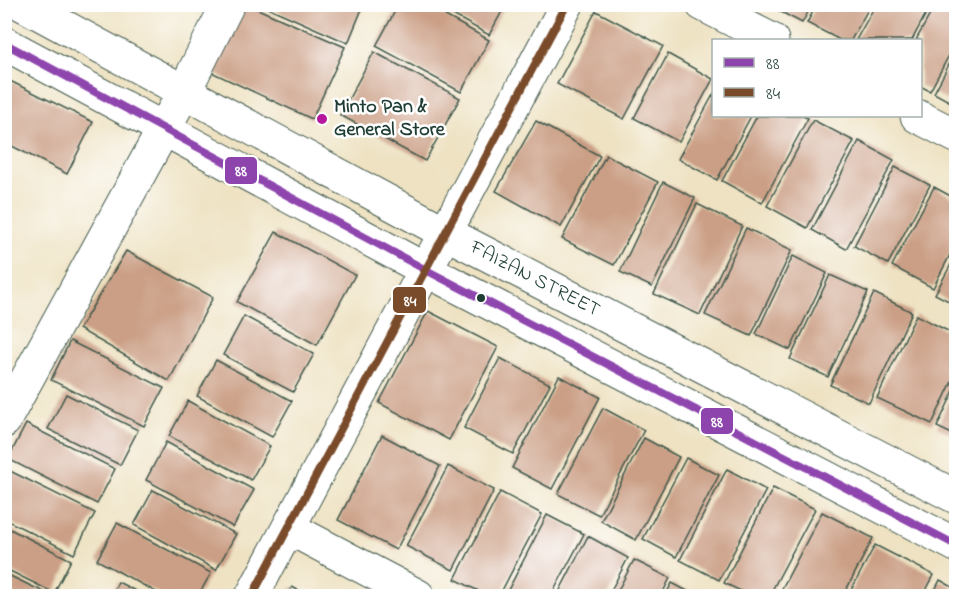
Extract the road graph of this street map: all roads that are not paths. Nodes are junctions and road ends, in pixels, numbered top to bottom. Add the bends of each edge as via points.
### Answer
1 (22, 4) edge
2 (228, 4) edge
3 (567, 4) edge
4 (702, 4) edge
5 (770, 39) edge
6 (4, 43) edge
7 (184, 92) junction
8 (919, 117) edge
9 (164, 129) junction
10 (957, 136) edge
11 (446, 233) junction
12 (426, 270) junction
13 (4, 421) edge
14 (957, 497) edge
15 (289, 528) junction
16 (957, 545) edge
17 (252, 597) edge
18 (418, 597) edge

1 - 7 street, FAIZAN STREET
2 - 7 street
3 - 11 street
4 - 5 street
6 - 9 street
7 - 9 street
7 - 11 street, FAIZAN STREET
8 - 10 street
9 - 12 street
9 - 13 street
11 - 12 street
11 - 14 street, FAIZAN STREET
12 - 15 street
12 - 16 street
15 - 17 street
15 - 18 street

